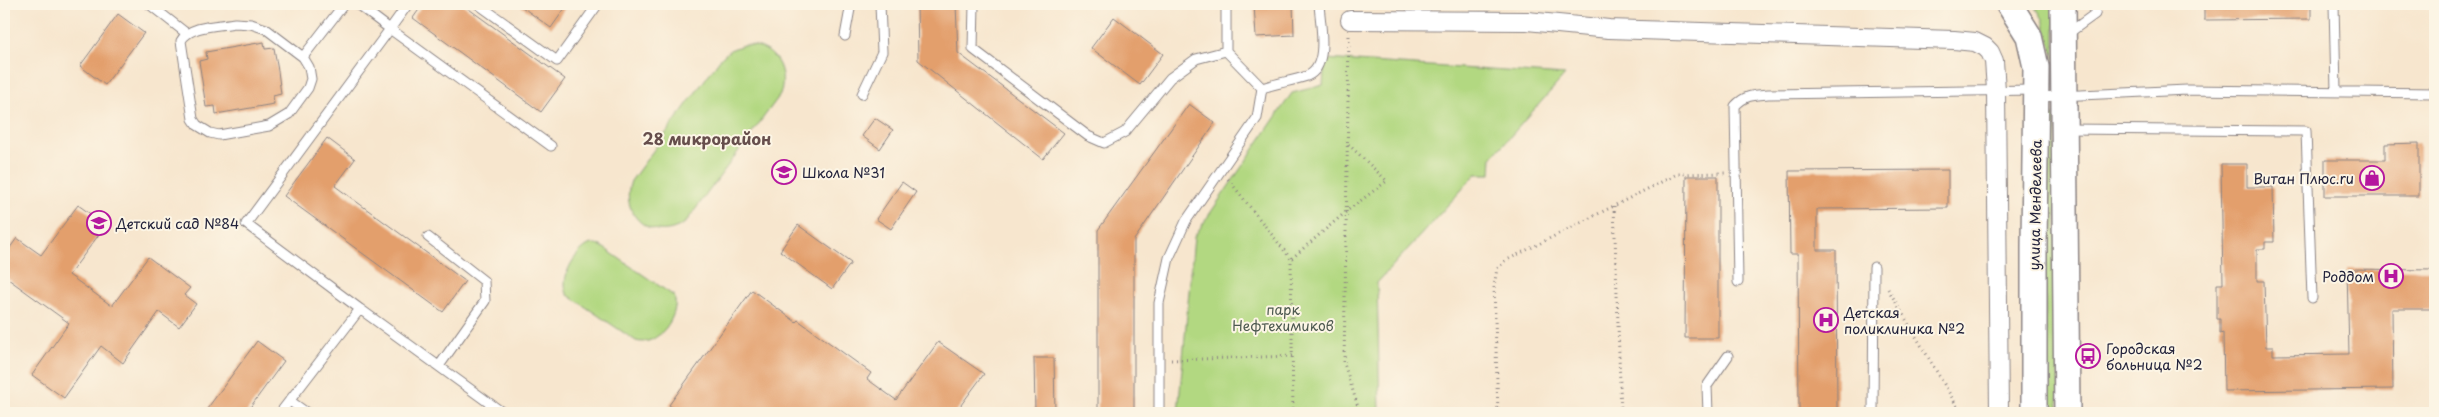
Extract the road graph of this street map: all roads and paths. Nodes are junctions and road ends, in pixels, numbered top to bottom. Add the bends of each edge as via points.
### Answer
1 (149, 4) edge
2 (344, 4) edge
3 (357, 4) edge
4 (408, 4) edge
5 (478, 4) edge
6 (598, 4) edge
7 (849, 4) edge
8 (880, 4) edge
9 (974, 4) edge
10 (1226, 4) edge
11 (1319, 4) edge
12 (2009, 4) edge
13 (2063, 4) edge
14 (2096, 4) edge
15 (2334, 4) edge
16 (1350, 20) joint
17 (390, 29) junction
18 (186, 33) junction
19 (846, 36) dead end
20 (2064, 36) junction
21 (1226, 51) junction
22 (303, 58) junction
23 (1262, 88) junction
24 (1996, 90) junction
25 (2336, 90) junction
26 (2036, 93) junction
27 (2435, 93) edge
28 (862, 94) dead end
29 (2063, 95) junction
30 (2064, 129) junction
31 (1348, 143) junction
32 (551, 146) dead end
33 (1221, 170) junction
34 (1735, 173) junction
35 (1614, 206) junction
36 (1347, 211) junction
37 (428, 237) dead end
38 (1292, 259) junction
39 (1874, 266) joint
40 (1738, 282) dead end
41 (2312, 298) dead end
42 (360, 309) junction
43 (1292, 356) junction
44 (1728, 356) dead end
45 (1159, 360) junction
46 (439, 366) junction
47 (290, 401) junction
48 (280, 413) edge
49 (307, 413) edge
50 (503, 413) edge
51 (1159, 413) edge
52 (1293, 413) edge
53 (1360, 413) edge
54 (1498, 413) edge
55 (1621, 413) edge
56 (1708, 413) edge
57 (1873, 413) edge
58 (1961, 413) edge
59 (1999, 413) edge
60 (2034, 413) edge
61 (2067, 413) edge

1 - 18 lane
2 - 22 lane
3 - 17 lane
4 - 17 lane
5 - 6 lane via 558,61
7 - 19 lane
8 - 28 lane via 882,52
9 - 21 lane via 973,48 1088,136 1104,143 1125,132 1170,78 1196,59
10 - 21 lane
11 - 23 lane via 1322,50 1318,66 1308,75
12 - 26 street, улица Менделеева via 2029,36 2036,67
13 - 20 street, улица Менделеева
14 - 20 lane via 2095,14
15 - 25 lane
16 - 24 street via 1527,21 1610,29 1974,42 1990,52 1994,61
16 - 31 path
17 - 32 lane
17 - 42 lane via 246,224
18 - 22 lane via 235,23 251,24 266,29
18 - 22 lane via 180,45 193,119 203,130 215,134 269,126 284,118 308,88 311,72
20 - 29 street, улица Менделеева
21 - 23 lane
23 - 33 lane via 1257,118
24 - 26 lane
24 - 34 lane via 1748,96 1735,106
24 - 59 street
25 - 27 lane
25 - 29 lane via 2186,90
26 - 29 lane
26 - 60 street, улица Менделеева
29 - 30 street, улица Менделеева
30 - 41 lane via 2306,131
30 - 61 street, улица Менделеева
31 - 36 path
31 - 36 path via 1387,181
33 - 38 path
33 - 45 lane via 1186,221 1169,258 1159,303
34 - 35 path via 1677,174
34 - 40 lane
35 - 54 path via 1505,261 1497,269 1494,286
35 - 55 path
36 - 38 path
36 - 53 path via 1344,364
37 - 46 lane via 484,281 486,292 486,301
38 - 43 path
39 - 57 lane
39 - 58 path
42 - 46 lane
42 - 47 lane via 320,368
43 - 45 path
43 - 52 path
44 - 56 lane via 1707,386
45 - 51 lane
46 - 50 lane
47 - 48 lane
47 - 49 lane

